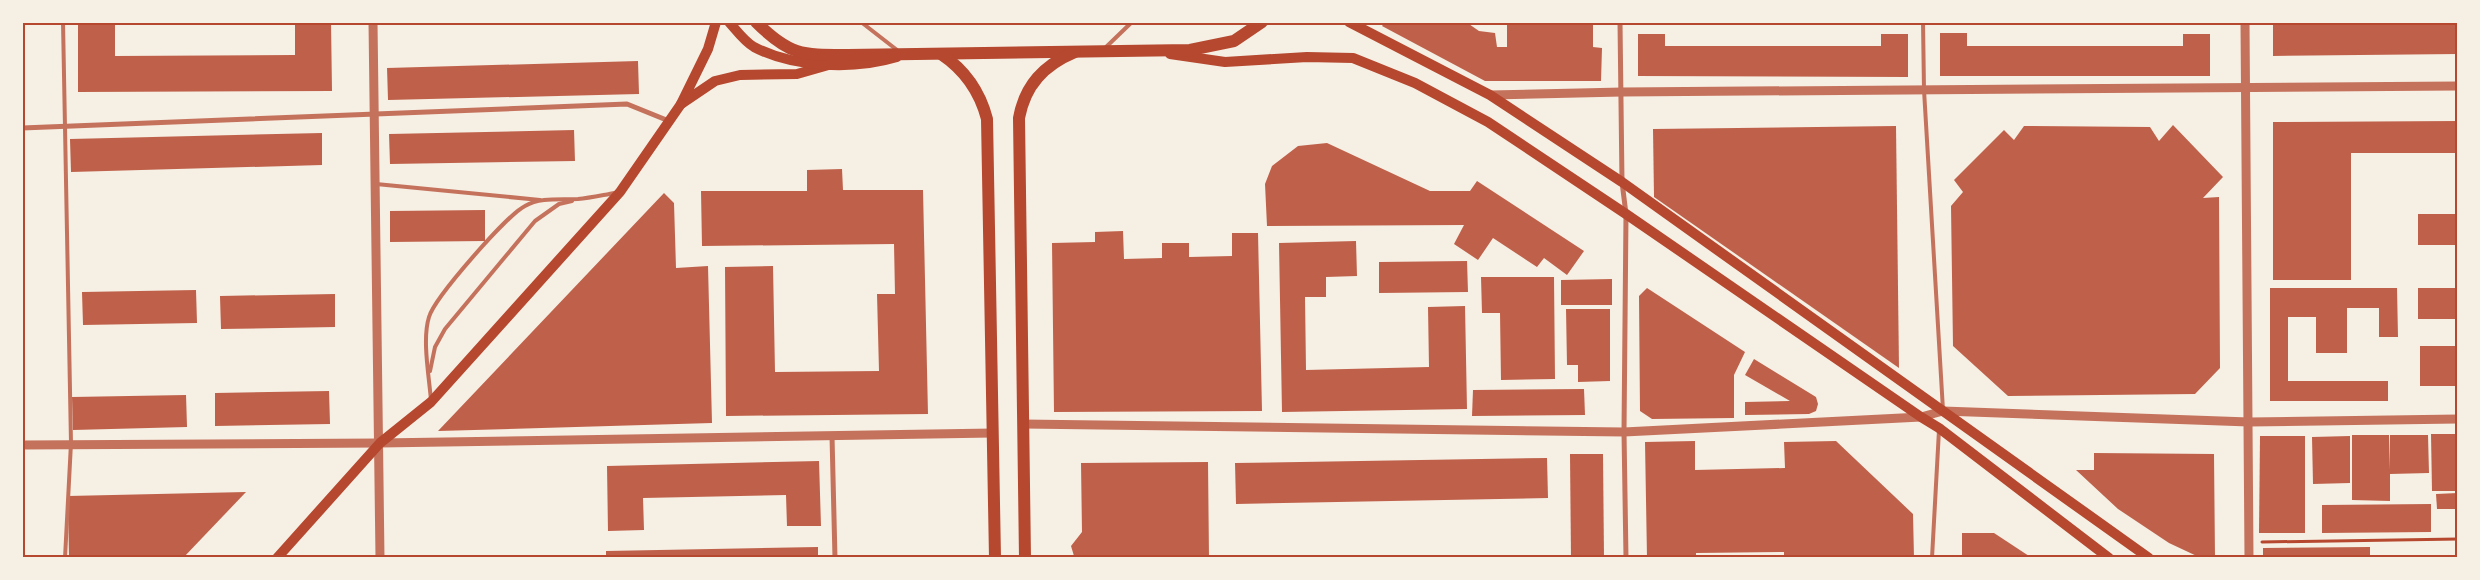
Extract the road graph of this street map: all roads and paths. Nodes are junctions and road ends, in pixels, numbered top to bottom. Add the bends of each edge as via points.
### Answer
1 (63, 22) edge
2 (373, 22) edge
3 (716, 22) edge
4 (729, 22) edge
5 (756, 22) edge
6 (861, 22) edge
7 (1132, 22) edge
8 (1262, 22) edge
9 (1349, 22) edge
10 (1620, 22) edge
11 (1923, 22) edge
12 (2245, 22) edge
13 (1154, 51) junction
14 (1075, 52) junction
15 (1101, 52) junction
16 (942, 54) junction
17 (902, 55) junction
18 (832, 64) junction
19 (2458, 86) edge
20 (2247, 88) junction
21 (1924, 90) junction
22 (1622, 92) junction
23 (1490, 95) junction
24 (682, 104) junction
25 (375, 113) junction
26 (668, 121) junction
27 (66, 127) junction
28 (22, 128) edge
29 (1622, 182) junction
30 (376, 184) junction
31 (620, 192) junction
32 (579, 199) junction
33 (544, 200) junction
34 (1626, 214) junction
35 (429, 376) junction
36 (431, 402) junction
37 (1943, 411) junction
38 (1921, 418) junction
39 (2458, 418) edge
40 (2249, 422) junction
41 (1023, 424) junction
42 (1939, 428) junction
43 (1624, 432) junction
44 (993, 433) junction
45 (832, 436) junction
46 (71, 443) junction
47 (380, 443) junction
48 (22, 445) edge
49 (2458, 539) edge
50 (2249, 542) junction
51 (65, 558) edge
52 (277, 558) edge
53 (380, 558) edge
54 (835, 558) edge
55 (995, 558) edge
56 (1025, 558) edge
57 (1626, 558) edge
58 (1932, 558) edge
59 (2109, 558) edge
60 (2149, 558) edge
61 (2249, 558) edge

1 - 27 lane
2 - 25 street
3 - 24 main road via 708,49
4 - 18 main road via 752,46 782,59
5 - 17 main road via 781,45 796,52 812,55
6 - 17 lane
7 - 15 lane
8 - 13 main road via 1234,41 1217,46
9 - 23 main road
10 - 22 street
11 - 21 lane
12 - 20 street
13 - 15 main road
13 - 34 main road via 1225,62 1353,58 1415,83 1488,122
14 - 15 main road
14 - 16 main road
14 - 41 main road via 1049,65 1037,76 1027,89 1019,118
16 - 17 main road
16 - 44 main road via 954,62 978,92 987,119
17 - 18 main road via 874,64
18 - 24 main road via 797,74 740,75 716,81
19 - 20 street
20 - 21 street
20 - 40 street
21 - 22 street
21 - 37 lane
22 - 23 street
22 - 29 street
23 - 29 main road
24 - 26 main road
25 - 26 street via 627,104
25 - 27 street
25 - 30 street
26 - 31 main road
27 - 28 street
27 - 46 lane
29 - 34 street
29 - 37 main road
30 - 33 lane
30 - 47 street
31 - 32 lane
31 - 36 main road
32 - 33 lane
32 - 35 lane via 559,204 535,221 445,328 435,347
33 - 35 lane via 526,205 508,218 437,300 428,317
34 - 38 main road
34 - 43 street
35 - 36 lane
36 - 47 main road
37 - 38 street
37 - 40 street
37 - 60 main road
38 - 42 main road
38 - 43 street
39 - 40 street
40 - 50 street
41 - 43 street
41 - 56 main road
42 - 58 lane
42 - 59 main road
43 - 57 street
44 - 45 street
44 - 55 main road
45 - 47 street
45 - 54 street
46 - 47 street
46 - 48 street
46 - 51 lane
47 - 52 main road
47 - 53 street
49 - 50 path
50 - 61 street

